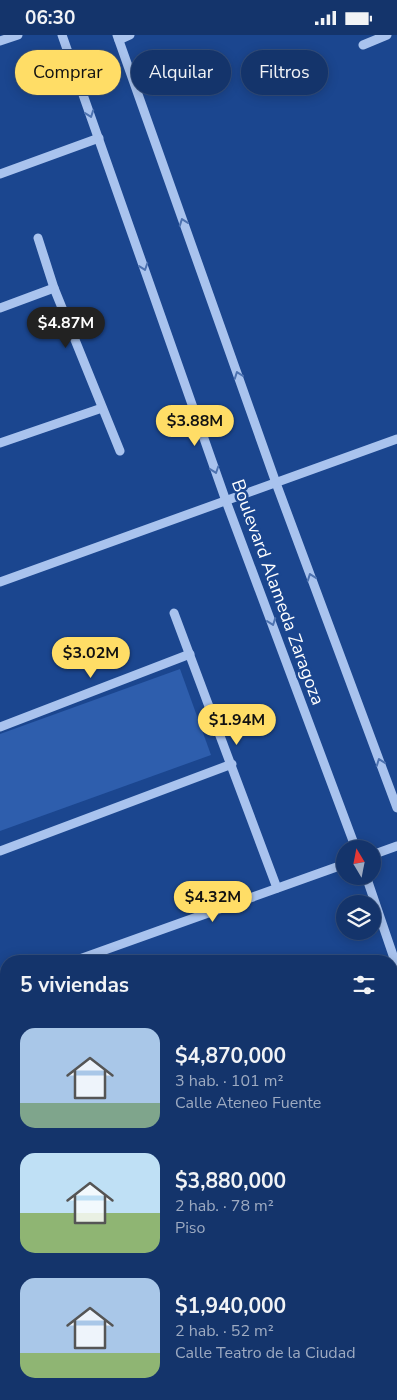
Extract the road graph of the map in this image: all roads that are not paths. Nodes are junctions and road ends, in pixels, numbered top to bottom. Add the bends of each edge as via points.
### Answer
1 (18, 35) edge
2 (62, 35) edge
3 (130, 35) edge
4 (387, 35) edge
5 (118, 38) edge
6 (0, 41) edge
7 (363, 45) dead end
8 (99, 138) junction
9 (0, 174) edge
10 (38, 238) dead end
11 (54, 288) junction
12 (0, 307) edge
13 (102, 408) junction
14 (397, 439) edge
15 (0, 443) edge
16 (120, 451) dead end
17 (276, 483) junction
18 (226, 501) junction
19 (0, 582) edge
20 (174, 613) dead end
21 (190, 654) junction
22 (0, 727) edge
23 (232, 764) junction
24 (397, 808) edge
25 (353, 840) edge
26 (397, 846) edge
27 (0, 851) edge
28 (381, 852) edge
29 (336, 868) edge
30 (369, 885) edge
31 (277, 888) junction
32 (91, 955) edge
33 (393, 955) edge

1 - 6 street
2 -> 8 street, Boulevard Alameda Zaragoza
3 - 5 street
4 - 7 street
17 -> 5 street, Boulevard Alameda Zaragoza
8 - 9 street
8 -> 18 street, Boulevard Alameda Zaragoza
10 - 11 street
11 - 12 street
11 - 13 street
13 - 15 street
13 - 16 street
14 - 17 street
17 - 18 street
24 -> 17 street, Boulevard Alameda Zaragoza
18 - 19 street
18 -> 25 street, Boulevard Alameda Zaragoza
20 - 21 street
21 - 22 street
21 - 23 street
23 - 27 street
23 - 31 street
26 - 28 street
29 - 31 street
30 - 33 street
31 - 32 street

